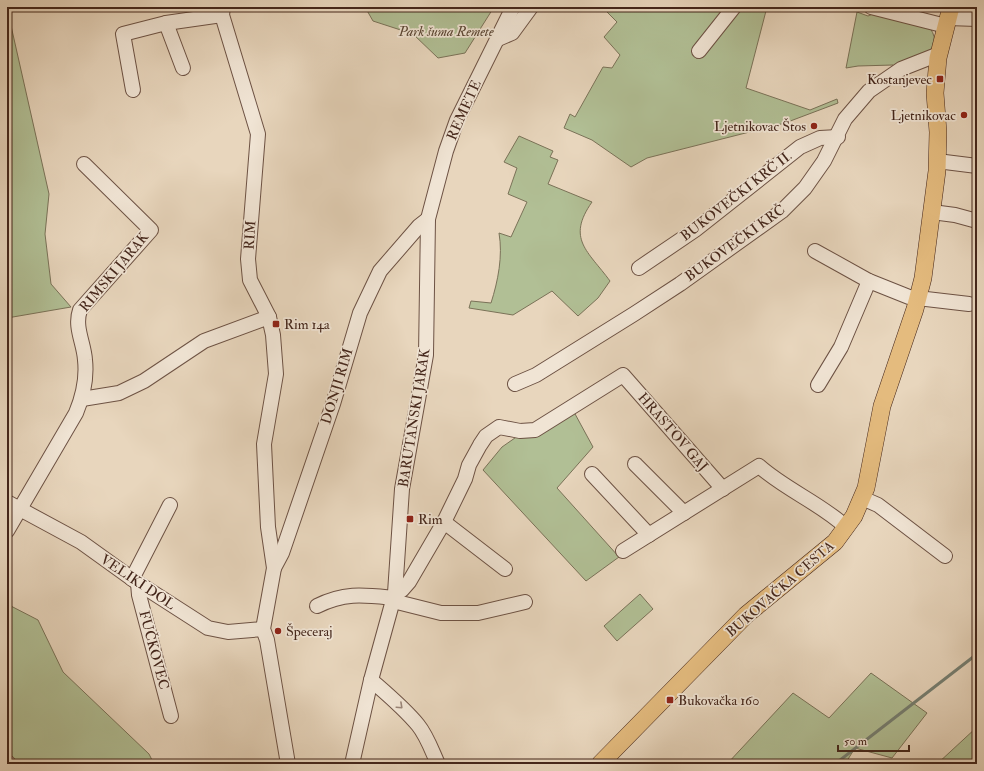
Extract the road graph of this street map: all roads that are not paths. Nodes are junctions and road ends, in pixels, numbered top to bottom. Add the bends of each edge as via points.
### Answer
1 (513, 7) edge
2 (531, 7) edge
3 (734, 7) edge
4 (871, 7) edge
5 (222, 11) edge
6 (949, 17) edge
7 (977, 20) edge
8 (166, 23) junction
9 (498, 39) junction
10 (698, 51) dead end
11 (939, 54) junction
12 (183, 68) dead end
13 (134, 90) dead end
14 (838, 137) junction
15 (937, 161) junction
16 (84, 164) dead end
17 (977, 166) edge
18 (932, 212) junction
19 (428, 219) junction
20 (977, 221) edge
21 (815, 252) dead end
22 (639, 268) dead end
23 (869, 280) junction
24 (918, 299) junction
25 (969, 304) dead end
26 (269, 317) junction
27 (515, 384) dead end
28 (818, 386) dead end
29 (82, 399) junction
30 (635, 464) dead end
31 (592, 474) dead end
32 (723, 489) junction
33 (862, 498) junction
34 (7, 502) edge
35 (170, 505) dead end
36 (20, 510) junction
37 (684, 514) junction
38 (444, 522) junction
39 (846, 527) junction
40 (7, 531) edge
41 (649, 535) junction
42 (623, 551) dead end
43 (946, 556) dead end
44 (274, 568) junction
45 (505, 569) dead end
46 (135, 581) junction
47 (394, 597) junction
48 (525, 602) dead end
49 (317, 606) dead end
50 (263, 629) junction
51 (371, 680) junction
52 (171, 716) dead end
53 (288, 764) edge
54 (352, 764) edge
55 (438, 764) edge
56 (600, 764) edge

1 - 9 street, REMETE
2 - 9 street via 512,34
3 - 10 street
4 - 6 street
5 - 8 street
5 - 26 street, RIM via 258,134 248,259 250,280
6 - 7 street
6 - 11 main road, BUKOVAČKA CESTA
8 - 12 street
8 - 13 street via 124,34
9 - 19 street, REMETE via 457,120
11 - 14 street, BUKOVEČKI KRČ via 901,69 873,88 845,119
11 - 15 main road, BUKOVAČKA CESTA via 935,93
14 - 22 street, BUKOVEČKI KRČ II. via 820,138 800,147 695,230
14 - 27 street, BUKOVEČKI KRČ via 805,188 782,211 634,314 536,375
15 - 17 street
15 - 18 main road, BUKOVAČKA CESTA
16 - 29 street, RIMSKI JARAK via 151,230 80,310 77,318 85,360
18 - 20 street
18 - 24 main road, BUKOVAČKA CESTA via 927,257
19 - 44 street, DONJI RIM via 380,271 360,312 325,426 282,553
19 - 47 street, BARUTANSKI JARAK via 426,355 402,490
21 - 23 street
23 - 24 street
23 - 28 street via 841,347
24 - 25 street
24 - 33 main road, BUKOVAČKA CESTA via 882,406
26 - 29 street via 204,341 144,381 119,393
26 - 44 street, RIM via 276,374 264,444 268,527
29 - 36 street, RIMSKI JARAK
30 - 37 street
31 - 41 street
32 - 37 street
32 - 38 street, HRASTOV GAJ via 623,375 534,430 520,431 499,427 492,432 480,445 469,465 465,480
32 - 39 street via 759,466 781,484 822,508
33 - 39 main road, BUKOVAČKA CESTA
33 - 43 street via 878,505
34 - 36 street, VELIKI DOL
35 - 46 street
36 - 40 street
36 - 46 street, VELIKI DOL via 81,542
37 - 41 street
38 - 45 street
38 - 47 street via 410,582
39 - 56 main road, BUKOVAČKA CESTA via 821,555 770,593 746,615
41 - 42 street
44 - 50 street, RIM
46 - 50 street, VELIKI DOL via 208,628 228,632
46 - 52 street, FUČKOVEC
47 - 48 street via 441,613 478,613
47 - 49 street via 349,595 330,599
47 - 51 street, BARUTANSKI JARAK
50 - 53 street
51 - 54 street, BARUTANSKI JARAK
51 -> 55 street via 419,726

